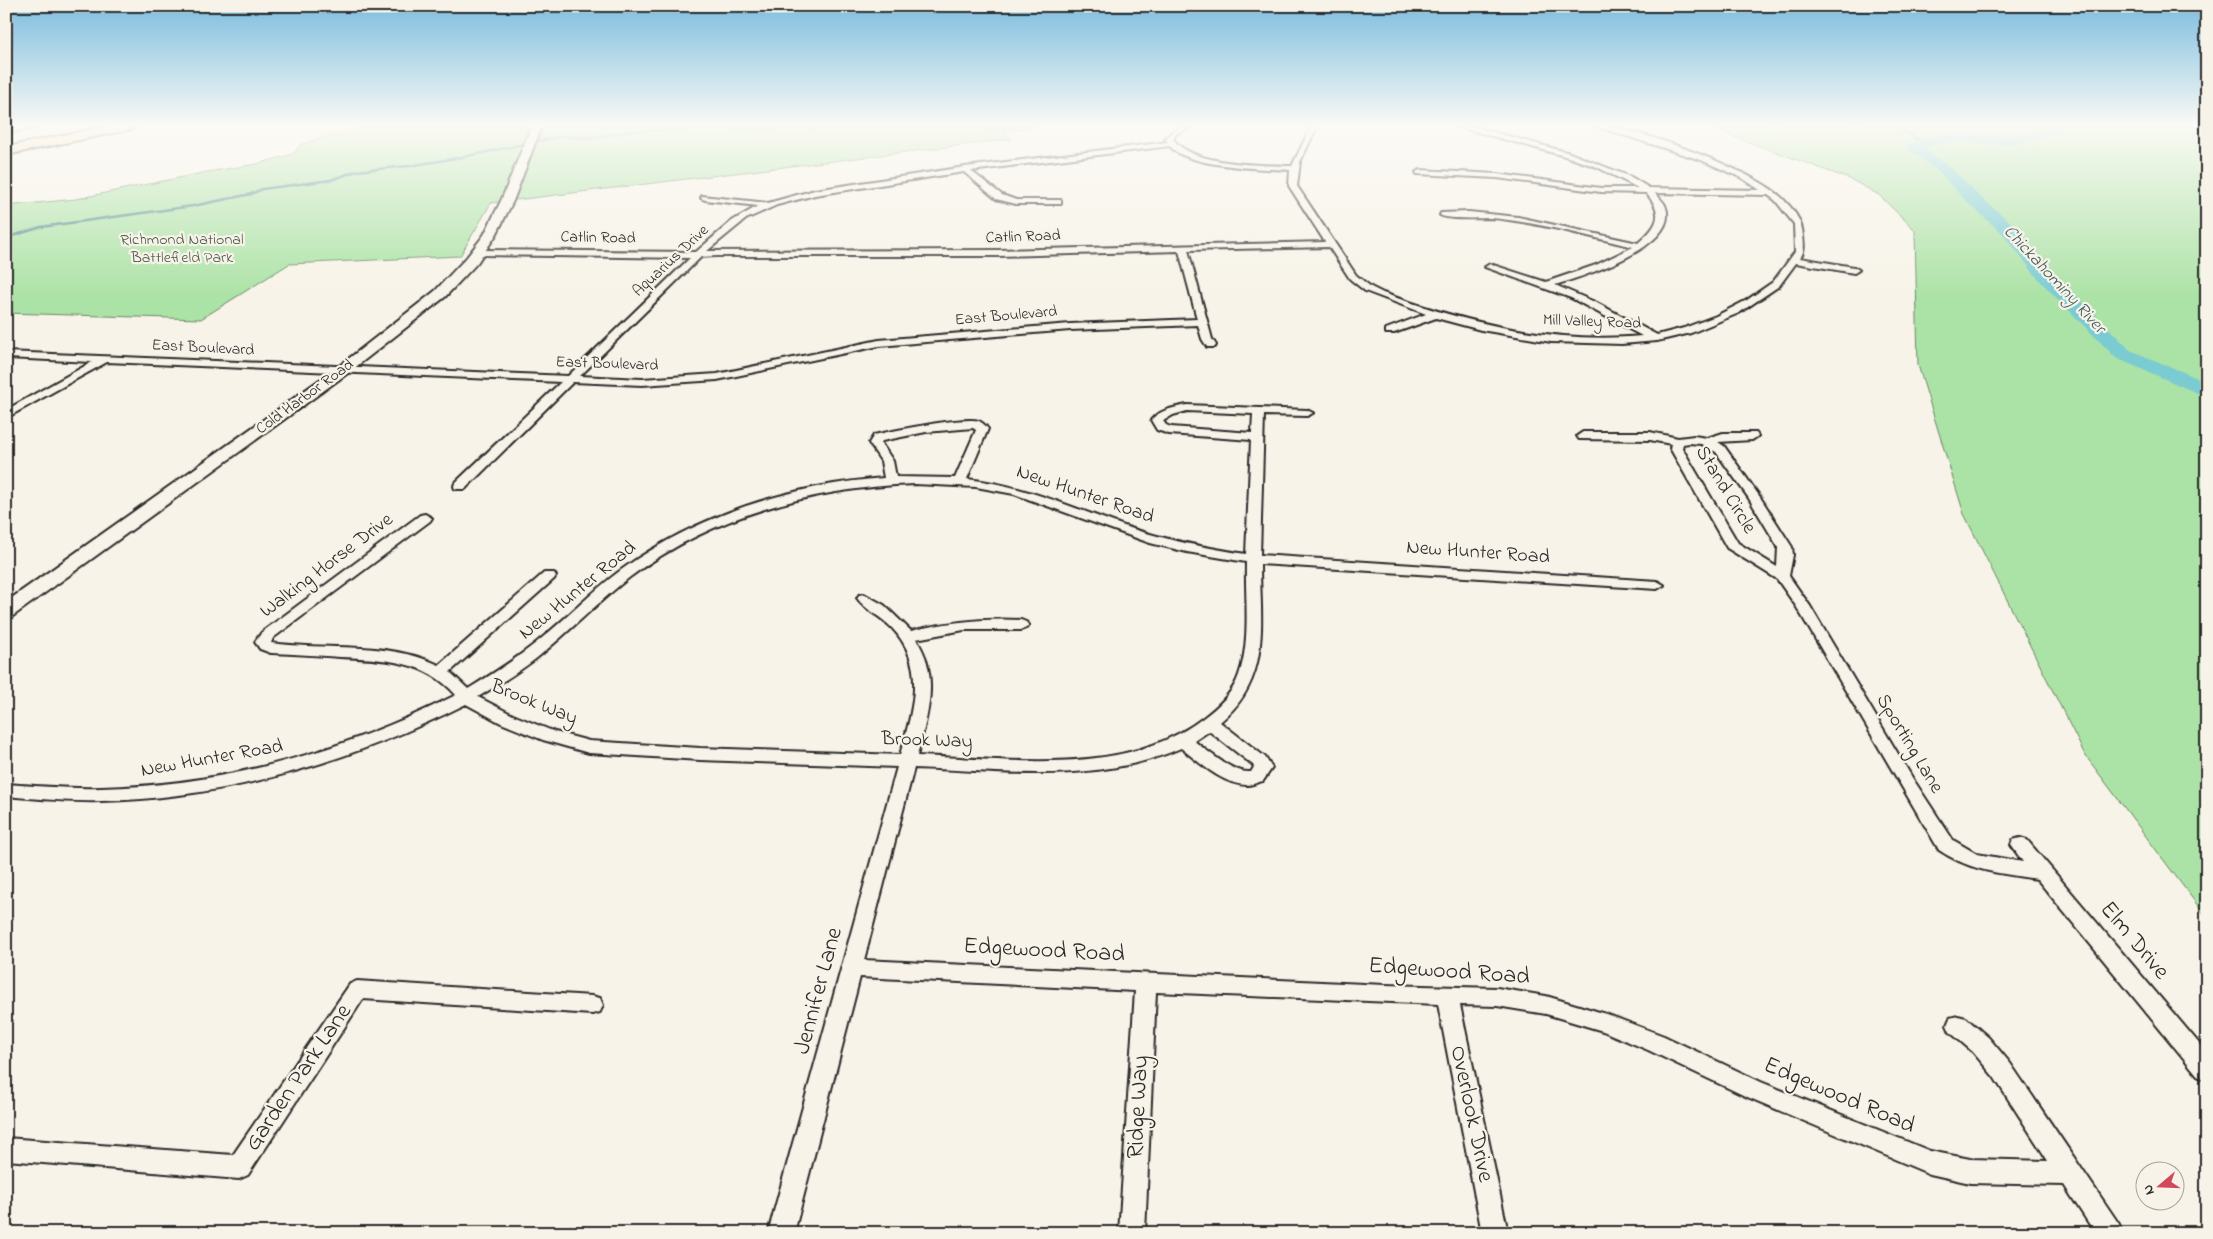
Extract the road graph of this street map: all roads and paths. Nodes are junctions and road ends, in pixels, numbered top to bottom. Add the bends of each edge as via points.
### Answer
1 (514, 183) edge
2 (882, 183) edge
3 (982, 183) edge
4 (1292, 183) edge
5 (1543, 183) edge
6 (1633, 183) edge
7 (1754, 183) edge
8 (1648, 191) junction
9 (1773, 193) junction
10 (706, 198) dead end
11 (1058, 202) dead end
12 (768, 205) junction
13 (1444, 215) dead end
14 (1330, 244) junction
15 (1640, 246) junction
16 (481, 248) junction
17 (1183, 248) junction
18 (701, 252) junction
19 (1797, 260) junction
20 (1490, 267) dead end
21 (1854, 270) dead end
22 (1548, 284) junction
23 (1434, 315) junction
24 (1202, 322) junction
25 (1390, 331) dead end
26 (1652, 338) junction
27 (1211, 345) dead end
28 (6, 354) edge
29 (106, 359) junction
30 (343, 370) junction
31 (570, 379) junction
32 (1259, 410) junction
33 (1307, 412) dead end
34 (6, 415) edge
35 (1583, 436) dead end
36 (1752, 436) dead end
37 (1257, 437) junction
38 (1678, 442) junction
39 (1707, 442) junction
40 (890, 481) junction
41 (959, 482) junction
42 (460, 486) dead end
43 (424, 518) dead end
44 (1254, 559) junction
45 (549, 576) dead end
46 (1782, 576) junction
47 (1657, 585) dead end
48 (864, 598) dead end
49 (6, 612) edge
50 (1022, 625) dead end
51 (908, 636) junction
52 (440, 672) junction
53 (466, 696) junction
54 (1210, 723) junction
55 (1183, 741) junction
56 (907, 762) junction
57 (6, 790) edge
58 (2020, 845) dead end
59 (2043, 873) junction
60 (852, 968) junction
61 (1146, 982) junction
62 (1447, 996) junction
63 (592, 1005) dead end
64 (1958, 1025) dead end
65 (2207, 1070) edge
66 (6, 1149) edge
67 (2070, 1173) junction
68 (781, 1233) edge
69 (1132, 1233) edge
70 (1495, 1233) edge
71 (2110, 1233) edge

1 - 16 main road, Cold Harbor Road
2 - 12 street, Aquarius Drive
3 - 11 street via 999,197 1016,202
4 - 14 street, Mill Valley Road
5 - 8 street via 1583,189
6 - 8 street
7 - 9 street, Mill Valley Road
8 - 9 street
8 - 15 street via 1661,207 1661,221 1653,236
9 - 19 street, Mill Valley Road via 1790,209 1801,227 1802,247
10 - 12 street
12 - 18 street, Aquarius Drive via 731,225
13 - 15 street via 1517,218
14 - 17 street, Catlin Road
14 - 23 street, Mill Valley Road via 1353,277 1364,286
15 - 22 street via 1595,270
16 - 18 street, Catlin Road
16 - 30 main road, Cold Harbor Road via 440,294
17 - 18 street, Catlin Road via 919,254
17 - 24 street
18 - 31 street, Aquarius Drive
19 - 21 street
19 - 26 street, Mill Valley Road via 1772,288 1738,308 1694,327
20 - 22 street
22 - 26 street via 1604,310
23 - 25 street
23 - 26 street, Mill Valley Road via 1482,327 1542,336 1605,341
24 - 27 street
24 - 31 street, East Boulevard via 1070,326 879,343 694,380
28 - 29 street, East Boulevard
29 - 30 street, East Boulevard
29 - 34 street
30 - 31 street, East Boulevard
30 - 49 main road, Cold Harbor Road
31 - 42 street, Aquarius Drive
32 - 33 street
32 - 37 street, Brook Way
32 - 37 street via 1187,408 1169,412 1156,420 1168,430
35 - 38 street via 1650,436
36 - 39 street via 1723,437
37 - 44 street, Brook Way
38 - 39 street, Stand Circle
38 - 46 street, Stand Circle via 1676,448 1732,545
39 - 46 street, Stand Circle via 1720,449 1785,548
40 - 41 street, New Hunter Road
40 - 41 street via 889,463 875,444 878,438 926,428 976,424 982,429
40 - 53 street, New Hunter Road via 803,495 741,513 688,536 629,572 534,653
41 - 44 street, New Hunter Road via 1039,497 1161,542
43 - 52 street, Walking Horse Drive via 267,635 263,642 271,648 382,654 419,662
44 - 47 street, New Hunter Road
44 - 54 street, Brook Way via 1250,658 1246,676 1230,703
45 - 52 street
46 - 59 street, Sporting Lane via 1946,844 1975,861
48 - 51 street, Jennifer Lane via 881,609
50 - 51 street via 958,626
51 - 56 street, Jennifer Lane via 923,673 924,688
52 - 53 street, Walking Horse Drive
53 - 56 street, Brook Way via 507,720 549,736 589,746
53 - 57 street, New Hunter Road via 389,733 343,750 244,777 185,788 99,795
54 - 55 street, Brook Way
54 - 55 street via 1259,761 1260,774 1253,778 1235,777
55 - 56 street, Brook Way via 1150,755 1080,767
56 - 60 street, Jennifer Lane
58 - 59 street, Elm Drive
59 - 65 street, Elm Drive
60 - 61 street, Edgewood Road
60 - 68 street, Jennifer Lane
61 - 62 street, Edgewood Road
61 - 69 street, Ridge Way
62 - 67 street, Edgewood Road via 1497,997 1546,1005 1606,1023 1753,1089 1930,1162 1970,1171
62 - 70 street, Overlook Drive
63 - 66 street, Garden Park Lane via 357,990 239,1167
64 - 67 street via 2002,1070
67 - 71 street

